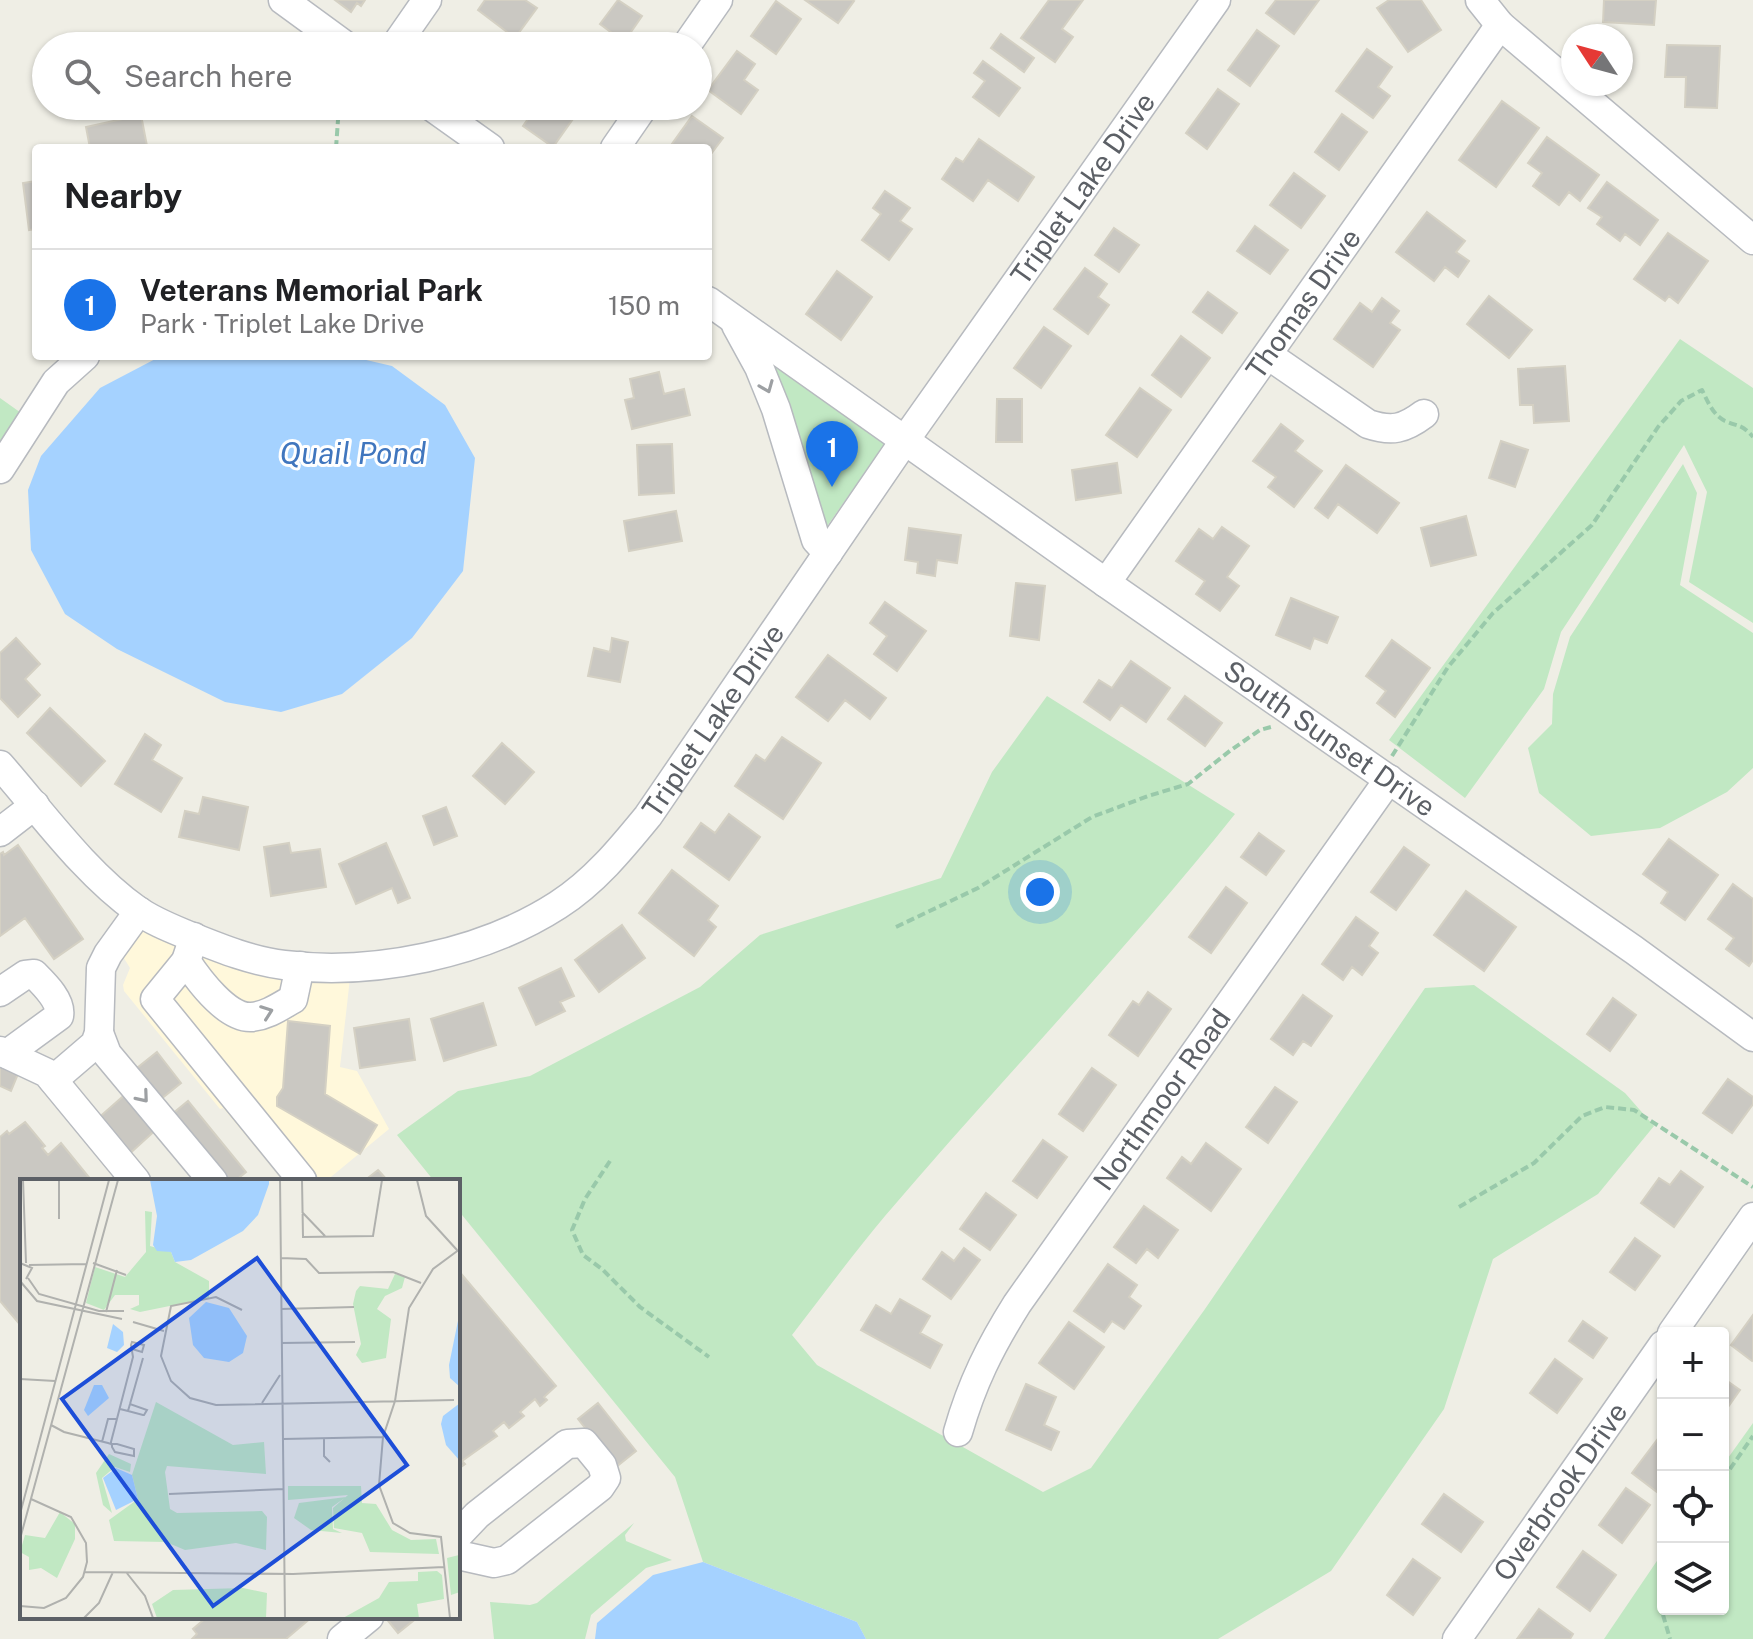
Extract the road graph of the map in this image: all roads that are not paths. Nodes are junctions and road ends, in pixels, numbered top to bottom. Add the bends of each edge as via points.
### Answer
1 (283, 0) edge
2 (427, 0) edge
3 (718, 0) edge
4 (1216, 0) edge
5 (1480, 0) edge
6 (1500, 25) junction
7 (327, 32) edge
8 (405, 32) edge
9 (696, 32) edge
10 (451, 120) edge
11 (634, 120) edge
12 (484, 144) edge
13 (618, 144) edge
14 (1753, 240) edge
15 (712, 304) edge
16 (731, 318) junction
17 (1268, 355) junction
18 (81, 360) edge
19 (1424, 414) dead end
20 (905, 440) junction
21 (0, 469) edge
22 (828, 553) junction
23 (1106, 583) junction
24 (0, 765) edge
25 (1390, 768) junction
26 (30, 799) junction
27 (0, 811) edge
28 (0, 832) edge
29 (139, 911) junction
30 (190, 949) junction
31 (300, 966) junction
32 (0, 992) edge
33 (99, 1033) junction
34 (1753, 1037) edge
35 (4, 1053) edge
36 (53, 1080) junction
37 (134, 1179) edge
38 (211, 1179) edge
39 (301, 1179) edge
40 (1753, 1217) edge
41 (1676, 1327) edge
42 (1657, 1354) edge
43 (958, 1432) dead end
44 (460, 1533) edge
45 (460, 1555) edge
46 (367, 1619) edge
47 (342, 1639) edge
48 (1457, 1639) edge

1 - 7 street
2 - 8 street
3 - 9 street
4 - 20 street, Triplet Lake Drive
5 - 6 street
6 - 14 street
6 - 17 street, Thomas Drive
10 - 12 street
11 - 13 street
15 - 16 street, South Sunset Drive
16 - 20 street, South Sunset Drive
16 -> 22 street via 759,367 816,540
17 - 19 street via 1368,424 1398,429
17 - 23 street, Thomas Drive
18 - 21 street via 56,382
20 - 22 street, Triplet Lake Drive
20 - 23 street, South Sunset Drive
22 - 31 street, Triplet Lake Drive via 648,816 611,861 559,905 510,931 434,956 337,969
23 - 25 street, South Sunset Drive
24 - 26 street, Triplet Lake Drive
25 - 34 street, South Sunset Drive
25 - 43 street, Northmoor Road via 1017,1304 970,1390
26 - 27 street
26 - 28 street
26 - 29 street, Triplet Lake Drive via 98,876
29 - 30 street, Triplet Lake Drive
29 - 33 street via 101,968
30 - 31 street, Triplet Lake Drive
30 -> 31 street via 202,985 234,1013 249,1018 293,999
30 - 39 street via 155,999
32 - 35 street via 34,974 61,1010
33 - 36 street via 91,1049
33 -> 38 street via 107,1054
35 - 36 street
36 - 37 street
40 - 41 street
42 - 48 street, Overbrook Drive
44 - 45 street via 567,1444 584,1443 604,1467 603,1484 507,1560 498,1564
46 - 47 street

